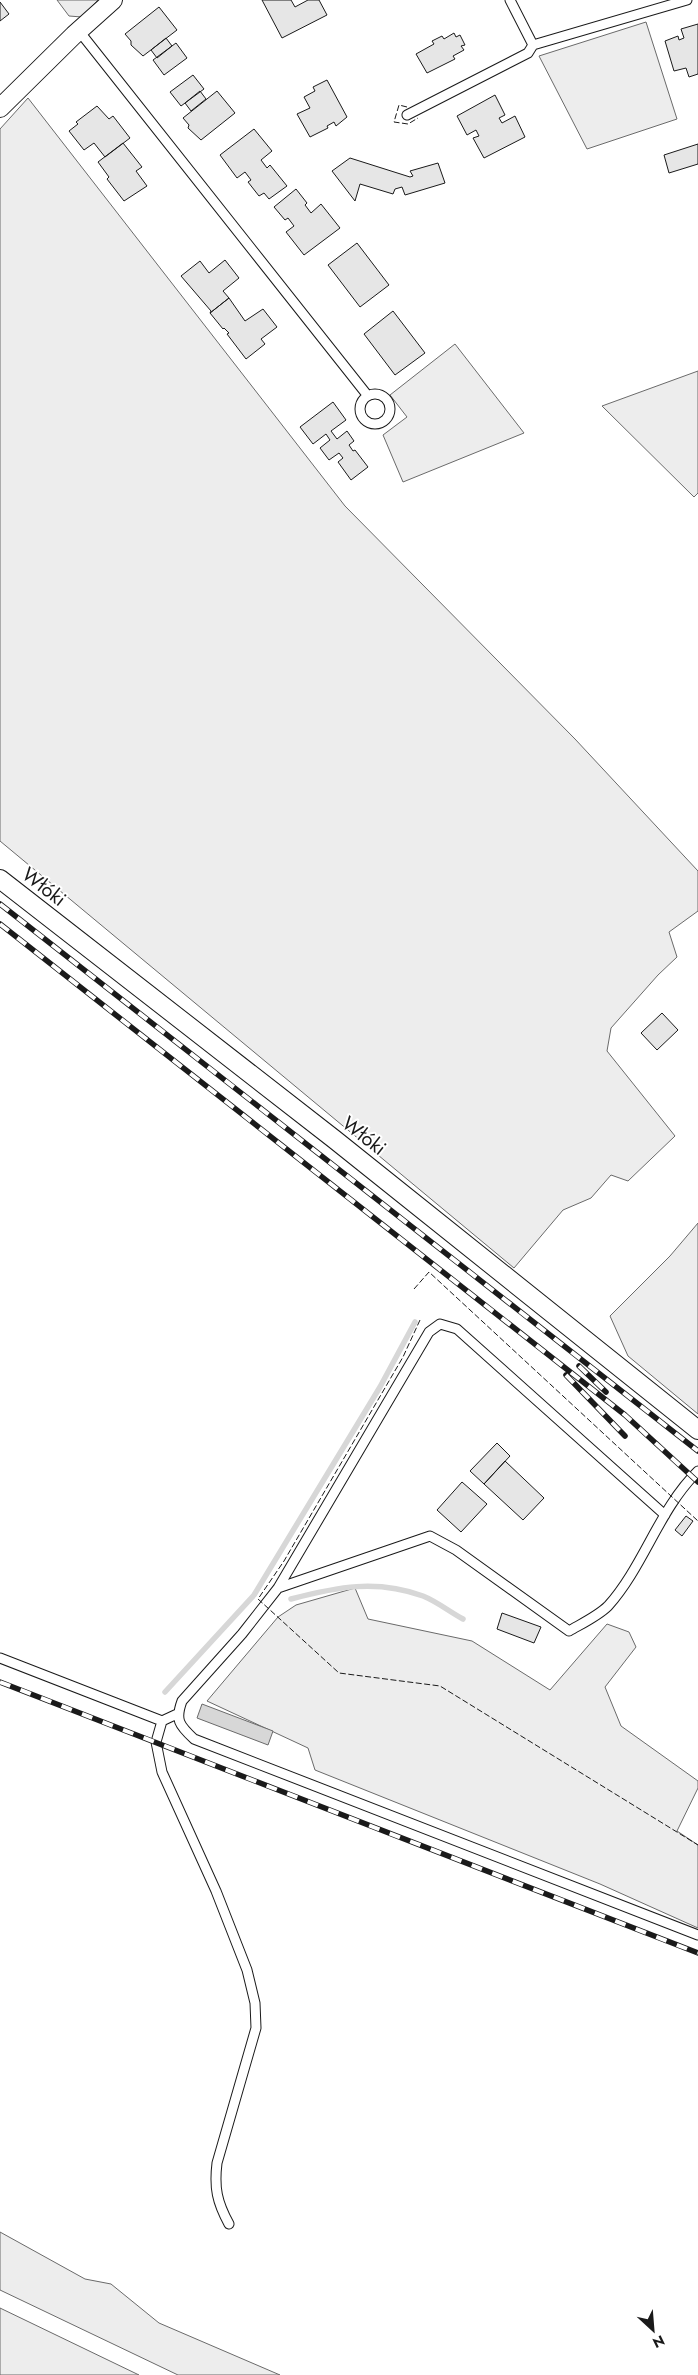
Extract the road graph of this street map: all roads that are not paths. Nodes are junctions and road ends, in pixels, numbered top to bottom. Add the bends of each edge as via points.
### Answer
1 (113, 0) edge
2 (510, 0) edge
3 (687, 0) edge
4 (79, 31) junction
5 (533, 45) junction
6 (0, 108) edge
7 (407, 115) dead end
8 (368, 396) dead end
9 (0, 879) edge
10 (698, 1430) edge
11 (698, 1471) edge
12 (665, 1515) junction
13 (278, 1588) junction
14 (0, 1658) edge
15 (177, 1714) junction
16 (162, 1722) junction
17 (698, 1935) edge
18 (229, 2224) dead end

1 - 4 street
2 - 5 lane
3 - 5 lane
4 - 6 street
4 - 8 lane
5 - 7 lane via 528,53
9 - 10 street, Włóki via 326,1133
11 - 12 lane
12 - 13 lane via 647,1550 607,1607 569,1632 456,1550 430,1536
12 - 13 lane via 457,1329 440,1324 430,1332
13 - 15 lane via 242,1634 182,1700
14 - 16 lane
15 - 16 lane
15 - 17 lane via 181,1728 194,1739
16 - 18 lane via 156,1742 162,1772 216,1891 247,1970 256,2003 256,2028 217,2163 214,2186

